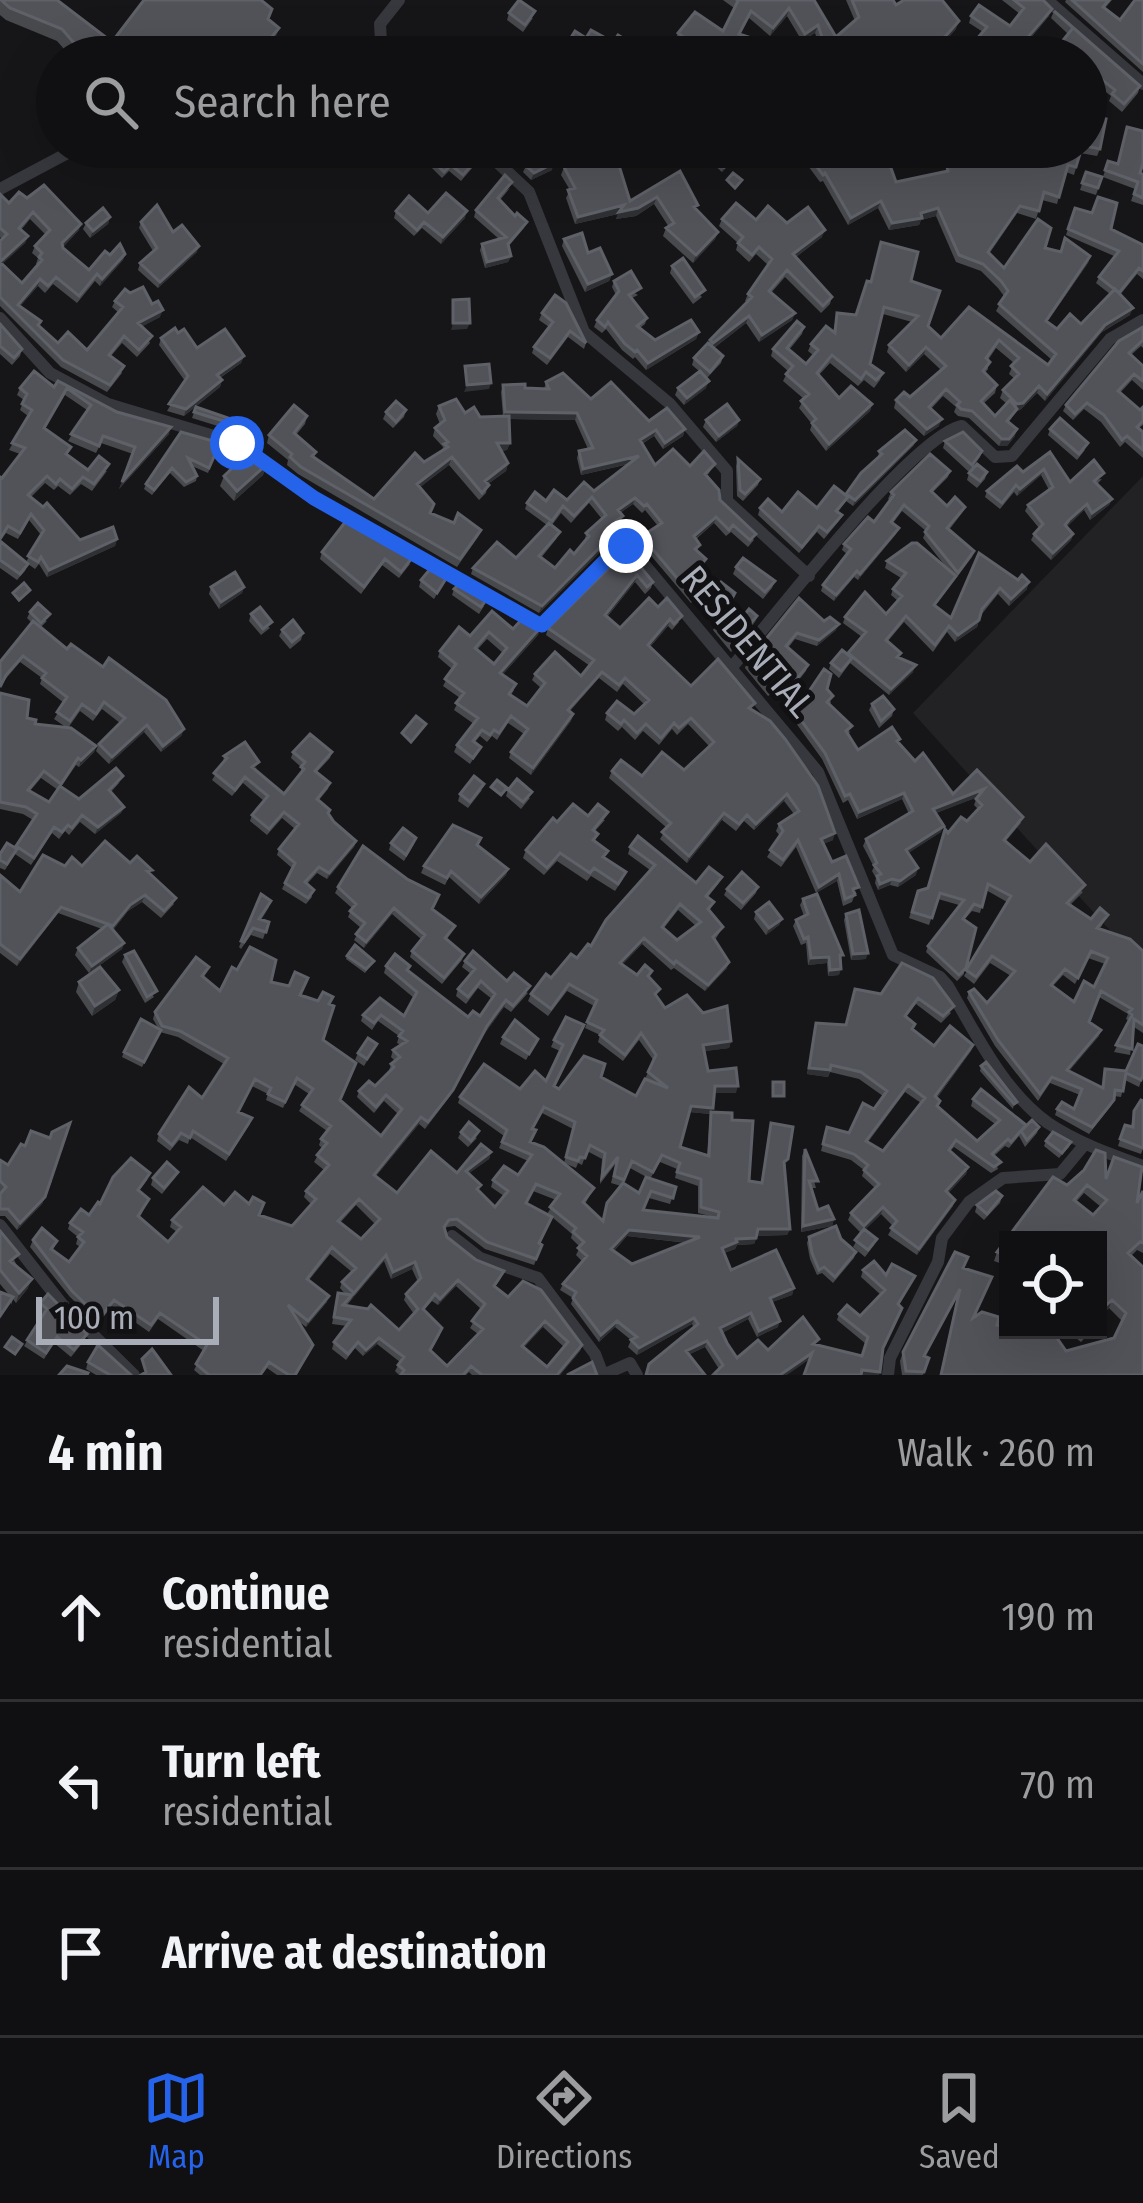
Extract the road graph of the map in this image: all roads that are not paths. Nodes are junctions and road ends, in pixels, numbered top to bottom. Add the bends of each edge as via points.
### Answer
1 (399, 0) edge
2 (1047, 0) edge
3 (381, 36) edge
4 (1088, 36) edge
5 (1107, 52) edge
6 (1143, 84) edge
7 (40, 168) edge
8 (503, 168) edge
9 (0, 189) edge
10 (0, 318) edge
11 (1143, 320) edge
12 (809, 575) junction
13 (732, 667) junction
14 (1084, 1144) junction
15 (1143, 1166) edge
16 (0, 1225) edge
17 (452, 1236) edge
18 (134, 1375) edge
19 (638, 1375) edge
20 (888, 1375) edge

1 - 3 street via 380,24
2 - 4 street
5 - 6 street
7 - 9 street
8 - 12 street via 529,192 584,332 668,403 727,472 727,501
10 - 13 street, RESIDENTIAL via 50,373 108,404 237,443 314,498 538,624 626,546
11 - 12 street via 1110,339 1012,456 995,457 962,426 943,435 871,498
12 - 13 street
13 - 14 street, RESIDENTIAL via 818,772 892,955 940,977 998,1069 1044,1120
14 - 15 street, RESIDENTIAL
14 - 20 street via 1060,1174 1003,1178 969,1202 942,1238
16 - 18 street via 62,1304
17 - 19 street via 480,1258 538,1278 603,1375 630,1364

